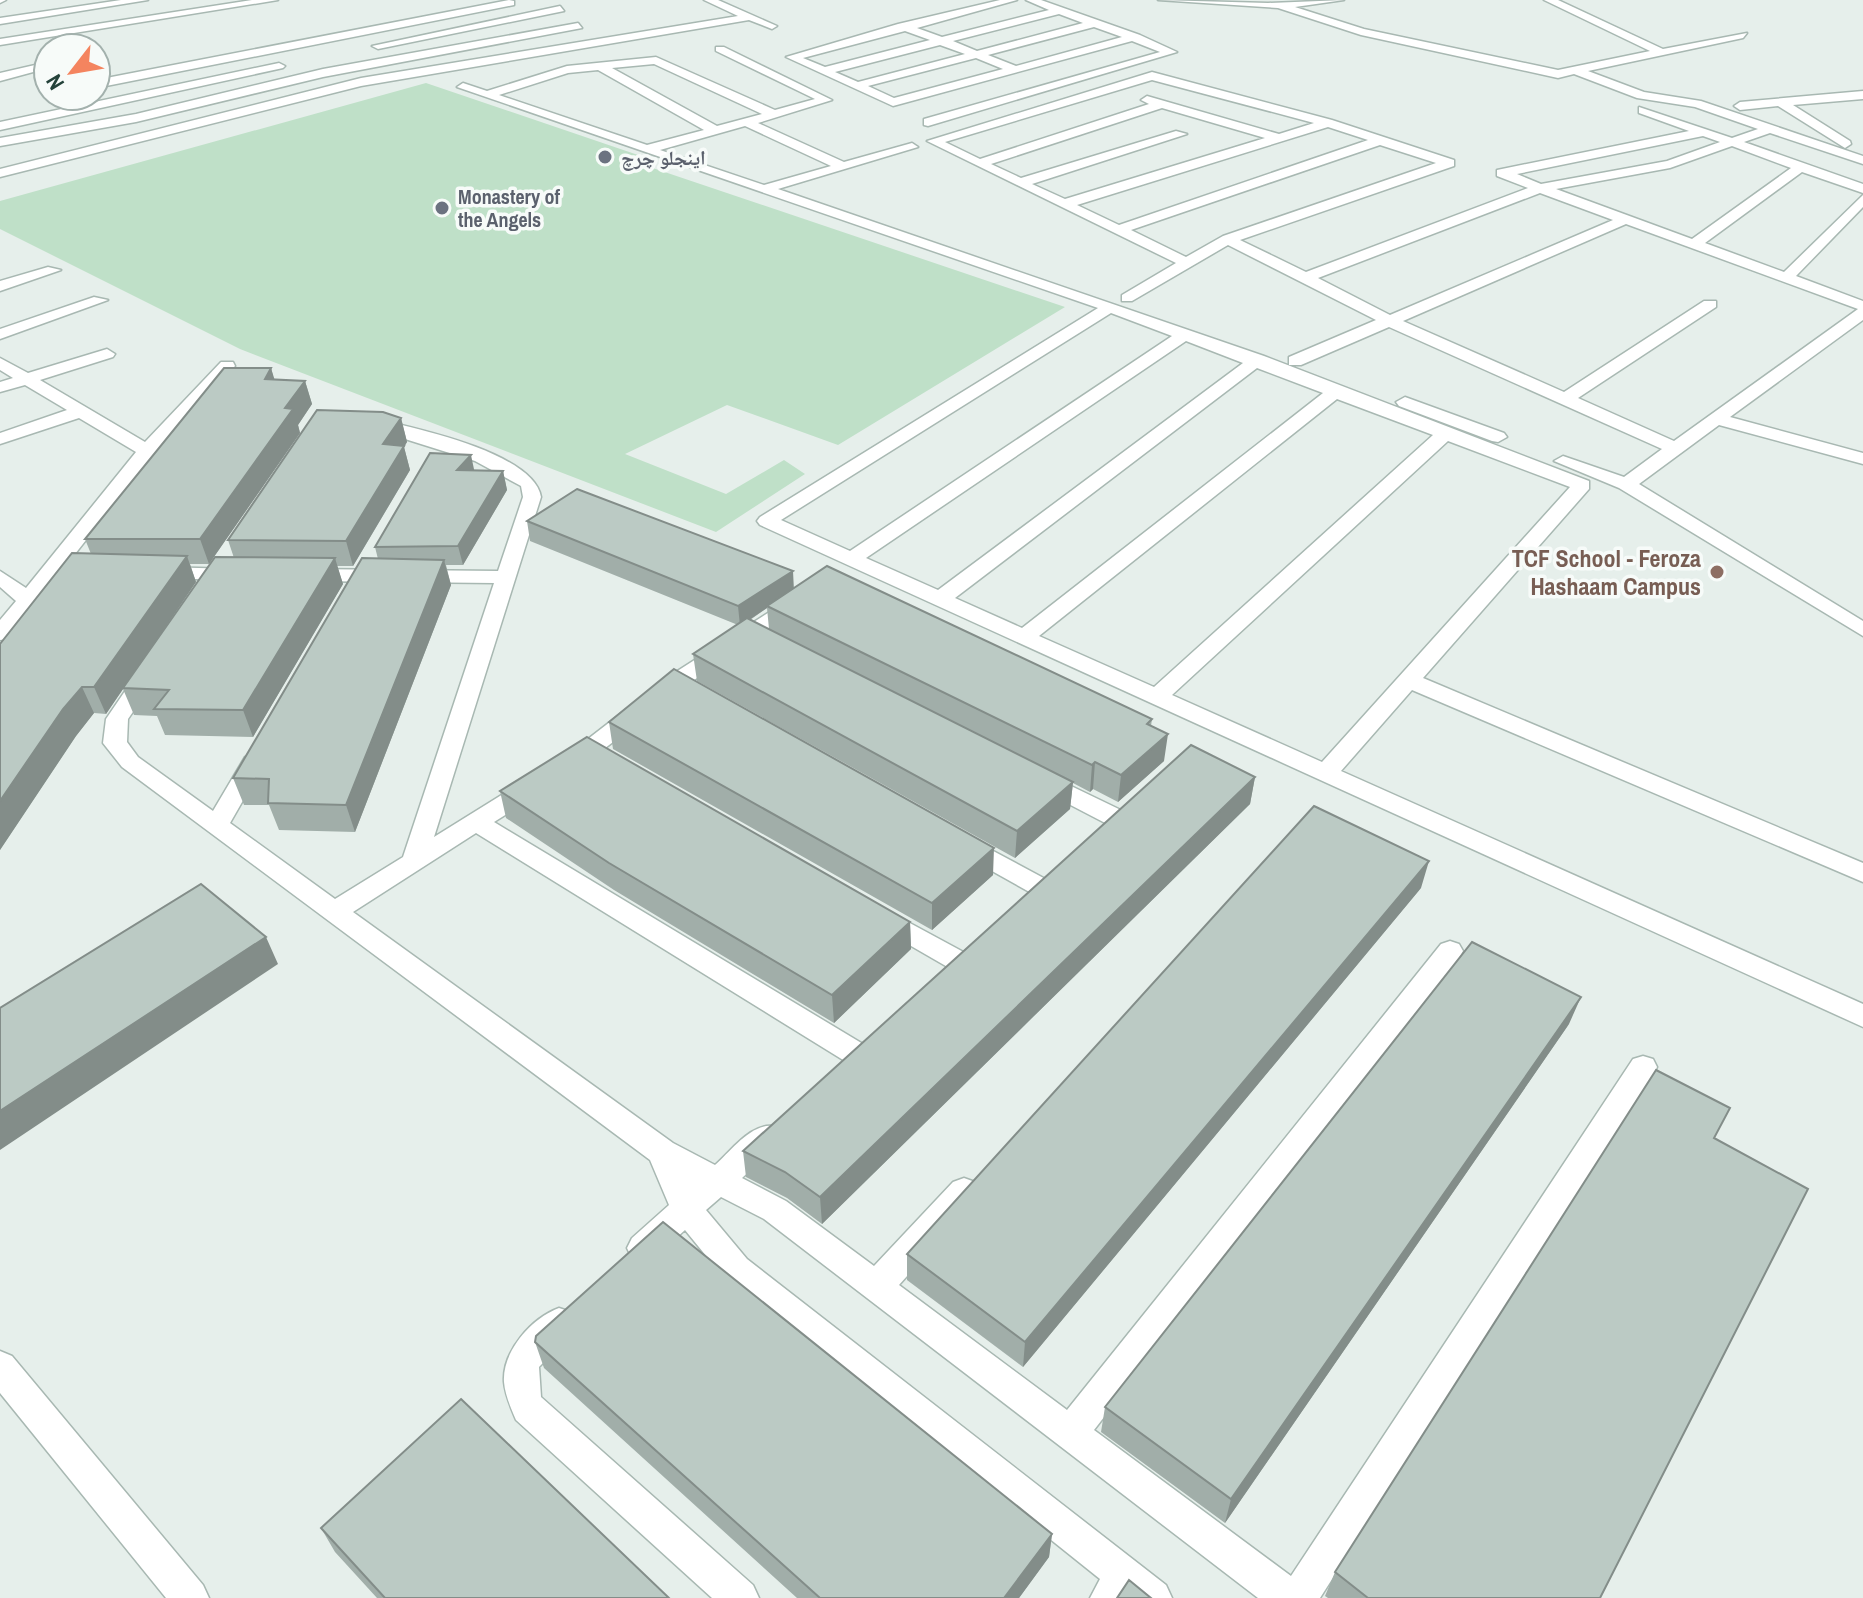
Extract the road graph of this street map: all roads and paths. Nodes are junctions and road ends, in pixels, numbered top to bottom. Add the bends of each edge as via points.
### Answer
1 (143, 0) edge
2 (273, 0) edge
3 (526, 0) edge
4 (546, 0) edge
5 (714, 0) edge
6 (1012, 0) edge
7 (1031, 0) edge
8 (1163, 0) edge
9 (1339, 0) edge
10 (1549, 0) edge
11 (112, 2) edge
12 (1279, 5) junction
13 (560, 9) junction
14 (1062, 10) junction
15 (750, 17) junction
16 (883, 19) dead end
17 (0, 21) edge
18 (129, 22) junction
19 (1096, 23) junction
20 (772, 26) dead end
21 (904, 27) junction
22 (65, 32) edge
23 (1743, 35) dead end
24 (32, 37) edge
25 (1136, 37) junction
26 (942, 41) junction
27 (0, 42) edge
28 (720, 49) dead end
29 (357, 50) dead end
30 (1663, 53) junction
31 (978, 55) junction
32 (295, 63) dead end
33 (597, 65) junction
34 (32, 69) edge
35 (1016, 70) junction
36 (824, 71) junction
37 (1577, 71) junction
38 (0, 77) edge
39 (112, 81) edge
40 (856, 86) junction
41 (463, 87) dead end
42 (1052, 87) junction
43 (1112, 88) junction
44 (488, 95) junction
45 (1863, 95) edge
46 (1073, 100) junction
47 (1780, 102) junction
48 (1160, 105) junction
49 (1740, 106) dead end
50 (1643, 110) dead end
51 (775, 115) junction
52 (928, 122) dead end
53 (748, 123) junction
54 (1328, 123) junction
55 (0, 126) edge
56 (1769, 129) junction
57 (716, 131) junction
58 (1702, 132) junction
59 (1181, 134) dead end
60 (1279, 138) junction
61 (1378, 141) junction
62 (0, 142) edge
63 (1733, 143) junction
64 (912, 147) dead end
65 (645, 150) junction
66 (1863, 158) edge
67 (980, 163) junction
68 (842, 166) junction
69 (1800, 167) junction
70 (0, 173) edge
71 (1020, 183) junction
72 (1540, 188) junction
73 (1863, 189) edge
74 (761, 190) junction
75 (1863, 199) edge
76 (1064, 204) junction
77 (1627, 219) junction
78 (1118, 230) junction
79 (1228, 239) junction
80 (1693, 245) junction
81 (1187, 263) junction
82 (53, 270) dead end
83 (1305, 278) junction
84 (1785, 279) junction
85 (0, 286) edge
86 (100, 300) dead end
87 (1710, 304) dead end
88 (1863, 306) edge
89 (1110, 307) junction
90 (1863, 313) edge
91 (1390, 321) junction
92 (0, 334) edge
93 (1185, 335) junction
94 (107, 354) dead end
95 (1258, 360) junction
96 (1295, 361) junction
97 (0, 363) edge
98 (227, 366) edge
99 (26, 379) junction
100 (0, 387) edge
101 (1334, 393) junction
102 (1565, 399) junction
103 (79, 412) junction
104 (351, 417) edge
105 (1714, 418) junction
106 (1444, 435) junction
107 (0, 439) edge
108 (1672, 447) junction
109 (147, 451) junction
110 (1863, 459) edge
111 (1626, 484) junction
112 (377, 549) edge
113 (233, 550) edge
114 (851, 559) junction
115 (139, 573) edge
116 (216, 575) junction
117 (260, 575) edge
118 (289, 575) edge
119 (361, 576) junction
120 (506, 577) junction
121 (0, 578) edge
122 (811, 589) edge
123 (940, 599) junction
124 (27, 600) junction
125 (198, 601) edge
126 (346, 602) edge
127 (1863, 630) edge
128 (0, 634) edge
129 (751, 634) junction
130 (1024, 637) junction
131 (779, 648) edge
132 (162, 653) edge
133 (1409, 680) junction
134 (676, 682) junction
135 (1157, 696) junction
136 (703, 698) edge
137 (262, 747) edge
138 (592, 750) junction
139 (619, 766) edge
140 (1019, 769) edge
141 (1327, 772) junction
142 (1118, 819) edge
143 (476, 822) junction
144 (216, 826) junction
145 (947, 835) edge
146 (414, 861) junction
147 (1863, 873) edge
148 (865, 907) edge
149 (1018, 909) edge
150 (334, 912) junction
151 (983, 941) edge
152 (1450, 951) dead end
153 (960, 962) junction
154 (937, 983) edge
155 (1863, 1016) edge
156 (880, 1035) edge
157 (858, 1055) junction
158 (1643, 1067) dead end
159 (834, 1076) edge
160 (787, 1119) edge
161 (662, 1152) junction
162 (984, 1169) edge
163 (717, 1182) junction
164 (686, 1209) junction
165 (618, 1270) edge
166 (876, 1287) junction
167 (584, 1301) edge
168 (0, 1367) edge
169 (1070, 1433) junction
170 (1116, 1586) edge
171 (190, 1598) edge
172 (740, 1598) edge
173 (1153, 1598) edge
174 (1289, 1598) edge
175 (1298, 1598) edge

1 - 11 street
2 - 18 street
3 - 39 street
4 - 13 street
5 - 15 street
6 - 21 street
7 - 14 street
8 - 12 street
9 - 12 street
10 - 30 street
11 - 17 street
11 - 18 street
12 - 37 street via 1433,49 1551,74
13 - 29 street
13 - 62 street via 583,29 338,70 136,118
14 - 19 street
14 - 26 street
15 - 20 street
15 - 70 street via 361,82
16 - 21 street
18 - 22 street
19 - 25 street
19 - 31 street
21 - 26 street
21 - 36 street via 792,57
23 - 30 street
24 - 27 street
25 - 35 street
25 - 42 street via 1171,52
26 - 31 street
26 - 36 street
28 - 51 street via 826,100
30 - 37 street
31 - 35 street
31 - 40 street
32 - 55 street
33 - 44 street
33 - 51 street via 664,61
33 - 57 street
34 - 38 street
35 - 40 street via 893,102
35 - 42 street
36 - 40 street
37 - 56 street via 1641,95 1688,101
41 - 44 street
42 - 46 street
42 - 52 street
43 - 46 street
43 - 48 street
43 - 54 street via 1152,76
44 - 65 street
45 - 47 street
46 - 67 street via 933,141
47 - 49 street
47 - 66 street
48 - 60 street
48 - 67 street
50 - 58 street
51 - 53 street
53 - 57 street
53 - 68 street
54 - 60 street
54 - 61 street
56 - 63 street
56 - 66 street
57 - 65 street
58 - 63 street
58 - 72 street via 1502,173
59 - 71 street
60 - 76 street
61 - 78 street
61 - 79 street via 1449,163
63 - 69 street
63 - 72 street via 1670,164
64 - 68 street
65 - 74 street
67 - 71 street
68 - 74 street
69 - 73 street
69 - 80 street
71 - 76 street
72 - 77 street
72 - 83 street
74 - 89 street
75 - 84 street
76 - 78 street
77 - 80 street
77 - 91 street
78 - 81 street
79 - 81 street
79 - 83 street
80 - 84 street
81 - 96 street via 1127,298
82 - 85 street
83 - 91 street
84 - 88 street
86 - 92 street
87 - 102 street
89 - 93 street
89 - 114 street via 767,521
90 - 105 street
91 - 96 street
91 - 102 street
93 - 95 street
93 - 114 street
94 - 99 street
95 - 101 street
95 - 123 street
96 - 111 street
97 - 99 street
98 - 109 street
99 - 100 street
99 - 103 street
101 - 106 street
101 - 130 street
102 - 108 street
103 - 107 street
103 - 109 street
104 - 120 street via 515,472 529,484 532,497
105 - 108 street
105 - 110 street
106 - 133 street via 1582,485
106 - 135 street
108 - 111 street
109 - 124 street
111 - 127 street
112 - 119 street
113 - 116 street
114 - 123 street
115 - 116 street
116 - 117 street
116 - 125 street
118 - 119 street
119 - 120 street
119 - 126 street
120 - 146 street
121 - 124 street
122 - 129 street
123 - 130 street
124 - 128 street
129 - 131 street
129 - 134 street
130 - 135 street
132 - 144 street via 117,719 115,743 130,762
133 - 141 street
133 - 147 street
134 - 136 street
134 - 138 street
135 - 141 street
137 - 144 street
138 - 139 street
138 - 143 street
140 - 142 street
141 - 155 street
143 - 146 street
143 - 157 street
144 - 150 street
145 - 149 street via 1053,878
146 - 150 street
148 - 153 street
150 - 161 street
151 - 153 street
152 - 169 street
153 - 154 street
156 - 157 street
157 - 159 street
158 - 175 street
160 - 163 street
161 - 163 street
161 - 164 street
162 - 166 street
163 - 164 street
163 - 166 street via 775,1210
164 - 165 street
164 - 170 street via 736,1269
166 - 169 street
167 - 172 street via 527,1352 520,1391 528,1408
168 - 171 street
169 - 174 street
170 - 173 street

